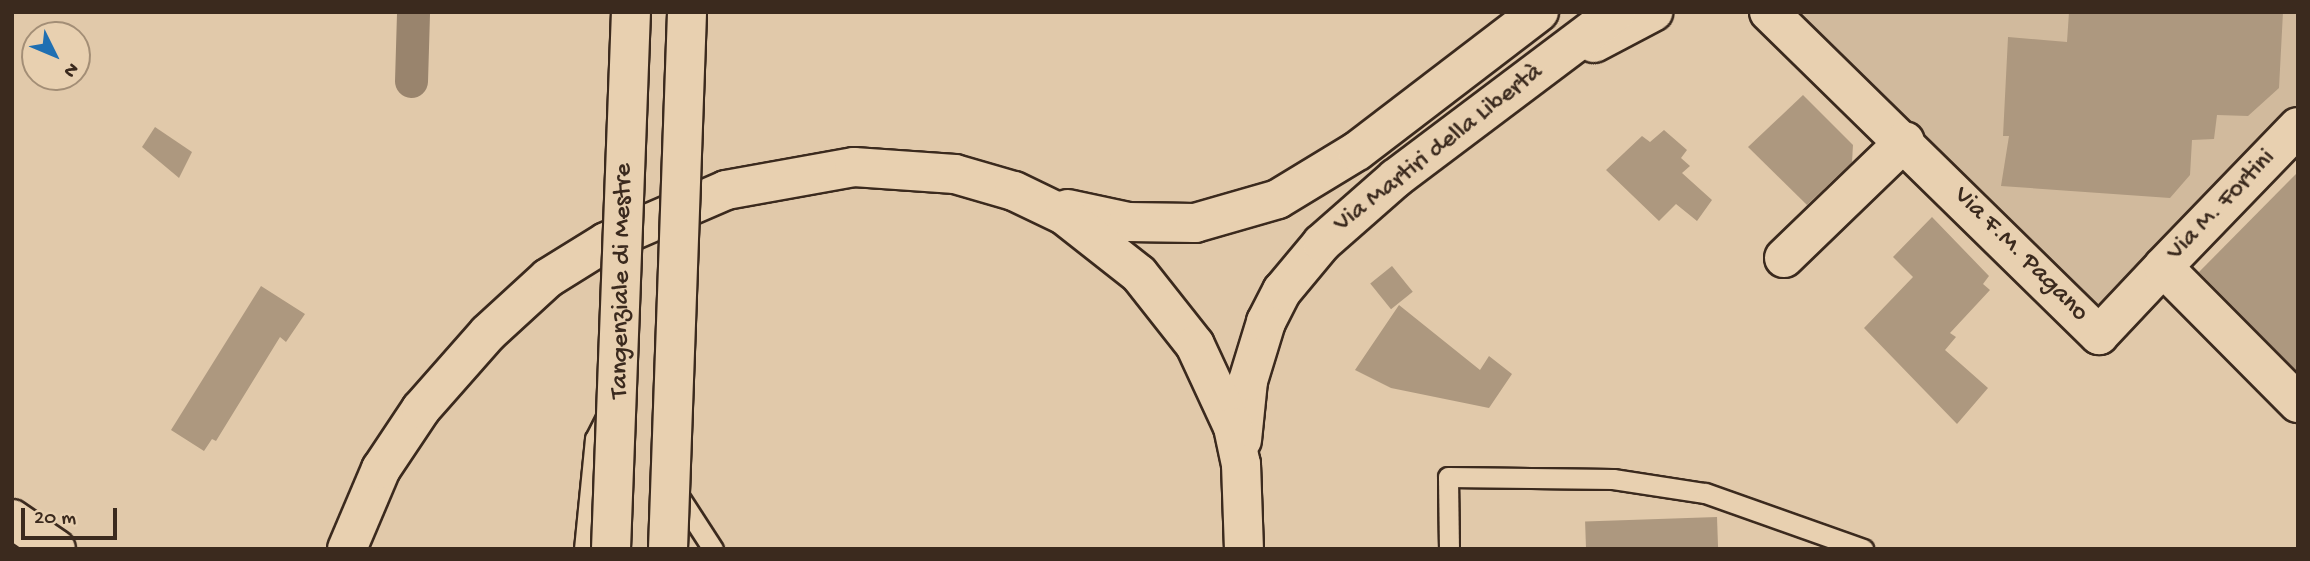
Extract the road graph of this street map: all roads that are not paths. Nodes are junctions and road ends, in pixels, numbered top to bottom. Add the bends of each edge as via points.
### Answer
1 (631, 12) edge
2 (687, 12) edge
3 (1508, 12) edge
4 (1539, 12) edge
5 (1616, 12) edge
6 (1653, 12) edge
7 (1769, 12) edge
8 (1533, 74) junction
9 (1450, 78) junction
10 (2298, 127) edge
11 (1905, 141) junction
12 (1042, 203) junction
13 (1784, 258) dead end
14 (2163, 267) junction
15 (621, 392) junction
16 (2298, 403) edge
17 (1241, 464) junction
18 (671, 484) junction
19 (12, 519) edge
20 (56, 549) edge
21 (347, 549) edge
22 (584, 549) edge
23 (611, 549) edge
24 (668, 549) edge
25 (713, 549) edge
26 (1244, 549) edge
27 (1449, 549) edge
28 (1863, 549) edge

1 - 15 main road, Tangenziale di Mestre, bridge
2 - 18 main road, bridge
3 - 9 main road
4 - 9 main road, Via Martiri della Libertà
5 - 8 main road, Via Martiri della Libertà
6 - 8 main road
7 - 11 main road, Via F.M. Pagano
8 - 17 main road, Via Martiri della Libertà via 1349,216 1282,291 1266,322 1248,381
9 - 12 main road, Via Martiri della Libertà via 1316,179 1237,215 1151,224
10 - 14 main road, Via M. Fortini
11 - 13 main road
11 - 14 main road, Via F.M. Pagano via 2099,335
12 - 17 main road via 1114,251 1179,322 1211,375
12 - 21 main road via 955,174 854,167 726,190 606,242 548,278 442,383 382,469
14 - 16 main road, Via M. Fortini
15 - 22 lane, bridge via 595,439
15 - 23 main road, Tangenziale di Mestre, bridge
17 - 26 main road
18 - 24 main road, bridge
18 - 25 lane
19 - 20 main road
27 - 28 lane via 1448,477 1613,479 1705,494

